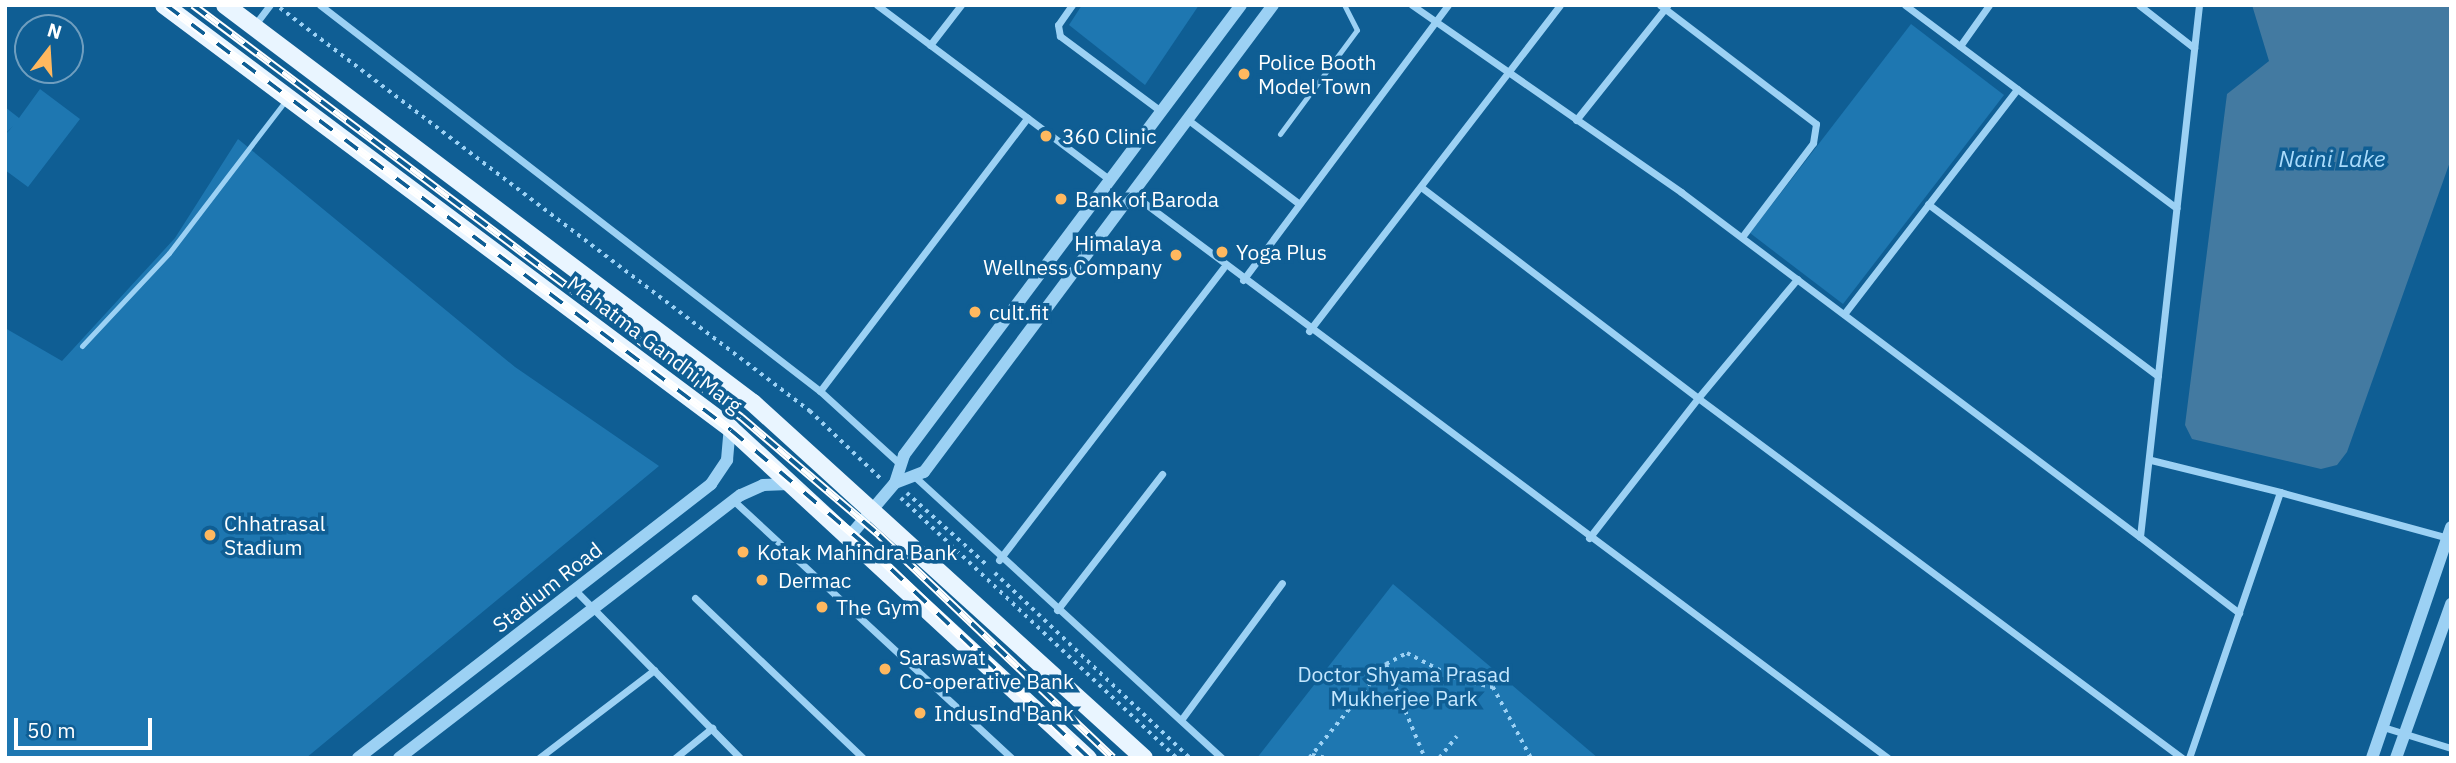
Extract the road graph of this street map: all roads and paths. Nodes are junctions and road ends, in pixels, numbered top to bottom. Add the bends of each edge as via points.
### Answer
1 (164, 5) edge
2 (225, 5) edge
3 (270, 5) edge
4 (276, 5) edge
5 (320, 5) edge
6 (877, 5) edge
7 (961, 5) edge
8 (1072, 5) edge
9 (1241, 5) edge
10 (1273, 5) edge
11 (1344, 5) edge
12 (1412, 5) edge
13 (1448, 5) edge
14 (1560, 5) edge
15 (1905, 5) edge
16 (1989, 5) edge
17 (2139, 5) edge
18 (2199, 5) edge
19 (1664, 6) edge
20 (1435, 24) junction
21 (254, 26) junction
22 (930, 45) junction
23 (1959, 46) junction
24 (2194, 48) junction
25 (1508, 74) junction
26 (2017, 89) junction
27 (287, 97) junction
28 (1162, 112) junction
29 (1027, 118) junction
30 (1187, 119) junction
31 (1576, 120) junction
32 (1280, 134) dead end
33 (1109, 180) junction
34 (1421, 187) junction
35 (1131, 193) junction
36 (1298, 202) junction
37 (1928, 204) junction
38 (2176, 208) junction
39 (1742, 237) junction
40 (1223, 268) junction
41 (1797, 279) junction
42 (1243, 280) junction
43 (1844, 314) junction
44 (1309, 331) junction
45 (82, 346) dead end
46 (2158, 376) junction
47 (820, 391) junction
48 (1698, 398) junction
49 (730, 428) junction
50 (2151, 460) junction
51 (901, 465) junction
52 (1162, 474) dead end
53 (914, 476) junction
54 (789, 484) junction
55 (897, 487) junction
56 (2280, 492) junction
57 (734, 502) junction
58 (871, 510) junction
59 (2449, 535) edge
60 (849, 537) junction
61 (2140, 537) junction
62 (1589, 538) junction
63 (999, 560) junction
64 (1282, 583) dead end
65 (574, 589) junction
66 (695, 598) dead end
67 (2451, 604) edge
68 (1057, 610) junction
69 (594, 611) junction
70 (2239, 613) junction
71 (1386, 664) junction
72 (654, 670) junction
73 (1181, 720) junction
74 (2383, 727) junction
75 (712, 728) junction
76 (2405, 731) junction
77 (1179, 735) dead end
78 (1457, 736) dead end
79 (1172, 743) junction
80 (2451, 748) edge
81 (1167, 749) junction
82 (1311, 757) edge
83 (1319, 757) edge
84 (358, 758) edge
85 (400, 758) edge
86 (539, 758) edge
87 (675, 758) edge
88 (740, 758) edge
89 (863, 758) edge
90 (1012, 758) edge
91 (1088, 758) edge
92 (1144, 758) edge
93 (1177, 758) edge
94 (1190, 758) edge
95 (1222, 758) edge
96 (1327, 758) edge
97 (1425, 758) edge
98 (1439, 758) edge
99 (1531, 758) edge
100 (1888, 758) edge
101 (2182, 758) edge
102 (2189, 758) edge
103 (2372, 758) edge
104 (2396, 758) edge

1 - 27 main road, Mahatma Gandhi Marg
2 - 21 main road, Mahatma Gandhi Marg
3 - 21 street
4 - 55 path via 810,411
5 - 47 street
6 - 22 street
7 - 22 street
8 - 28 street via 1058,25 1060,36
9 - 28 street
10 - 30 street
11 - 32 lane via 1357,30
12 - 20 street
13 - 20 street
14 - 25 street
15 - 23 street
16 - 23 street
17 - 24 street
18 - 24 street
19 - 31 street
19 - 39 street via 1816,124 1813,143
20 - 25 street
20 - 36 street
21 - 58 main road, Mahatma Gandhi Marg via 753,402
22 - 29 street
23 - 26 street
24 - 38 street
25 - 31 street
25 - 34 street
26 - 37 street
26 - 38 street
27 - 45 lane via 178,242
27 - 49 main road, Mahatma Gandhi Marg
28 - 33 street
29 - 33 street
29 - 47 street
30 - 35 street
30 - 36 street
31 - 39 street
33 - 51 street
34 - 44 street
34 - 48 street
35 - 40 street
35 - 53 street via 924,472
36 - 42 street
37 - 43 street
37 - 46 street
38 - 46 street
39 - 41 street
40 - 42 street
40 - 63 street
41 - 43 street
41 - 48 street
42 - 44 street
43 - 61 street
44 - 62 street
46 - 50 street
47 - 51 street
48 - 62 street
48 - 101 street
49 - 54 main road, Mahatma Gandhi Marg
49 - 65 street, Stadium Road via 727,460 711,484
50 - 56 street
50 - 61 street
51 - 55 street
52 - 68 street
53 - 55 street
53 - 63 street
54 - 57 street via 763,485
54 - 60 main road, Mahatma Gandhi Marg
55 - 58 street
55 - 79 path
55 - 81 path
56 - 59 street
56 - 70 street
57 - 69 street
57 - 90 street
58 - 60 street
58 - 92 main road, Mahatma Gandhi Marg
59 - 74 street
60 - 91 main road, Mahatma Gandhi Marg
61 - 70 street
62 - 100 street
63 - 68 street
64 - 73 street
65 - 69 street
65 - 84 street, Stadium Road
66 - 89 street
67 - 76 street
68 - 73 street
69 - 72 street
69 - 85 street
70 - 102 street
71 - 82 path
71 - 97 path
71 - 99 path via 1420,655 1457,679 1493,687
72 - 75 street
72 - 86 street
73 - 95 street
74 - 76 street
74 - 103 street
75 - 87 street
75 - 88 street
76 - 80 street
76 - 104 street
77 - 79 path
78 - 98 path
79 - 81 path
79 - 94 path
81 - 93 path
82 - 83 path
83 - 96 path

